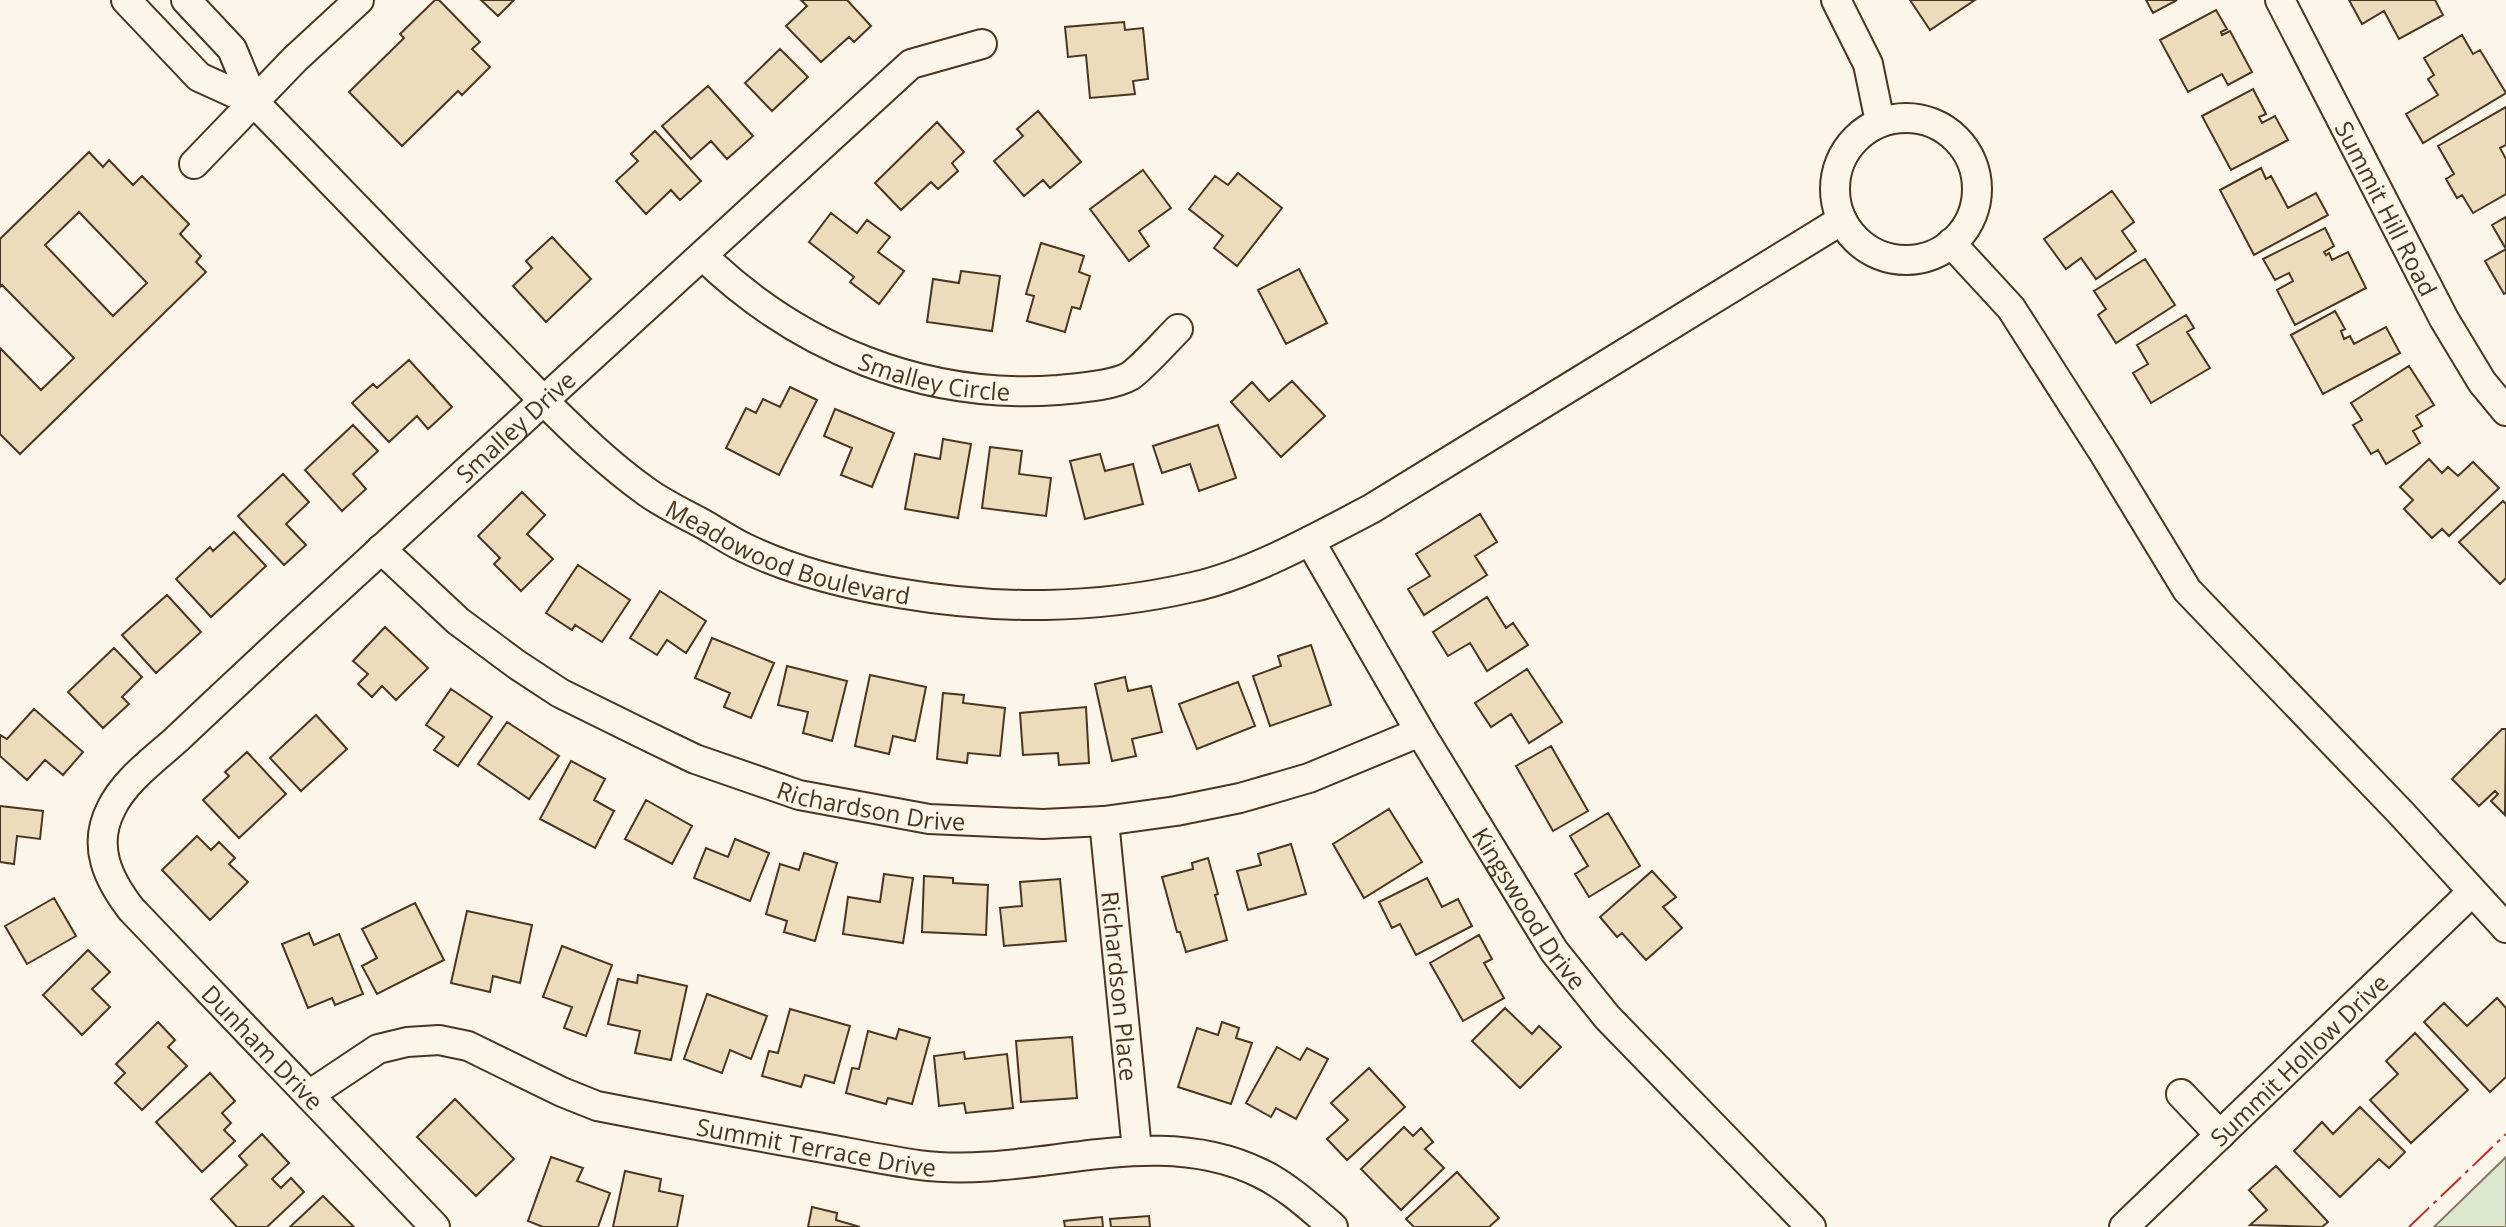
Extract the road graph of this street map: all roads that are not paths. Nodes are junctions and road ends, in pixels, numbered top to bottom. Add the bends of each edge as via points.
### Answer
1 (126, 0) edge
2 (186, 0) edge
3 (359, 0) edge
4 (1836, 0) edge
5 (2280, 0) edge
6 (982, 44) dead end
7 (254, 102) junction
8 (1880, 122) junction
9 (194, 164) dead end
10 (1842, 220) junction
11 (1951, 243) junction
12 (703, 256) junction
13 (1178, 329) dead end
14 (542, 399) junction
15 (2506, 411) edge
16 (1310, 541) junction
17 (381, 549) junction
18 (1420, 732) junction
19 (1104, 821) junction
20 (104, 859) joint
21 (2472, 892) junction
22 (2506, 928) edge
23 (2181, 1094) dead end
24 (309, 1095) junction
25 (2220, 1135) junction
26 (1137, 1150) junction
27 (435, 1227) edge
28 (1333, 1227) edge
29 (1811, 1227) edge
30 (2124, 1227) edge

1 - 7 street, Meadowood Boulevard via 199,77
2 - 7 street, Meadowood Boulevard via 232,49
3 - 7 street
4 - 8 street via 1868,64
5 - 15 street, Summit Hill Road via 2444,319
6 - 12 street, Smalley Drive via 911,64
7 - 9 street
7 - 14 street, Meadowood Boulevard
8 - 10 street via 1844,152 1835,198
8 - 11 street via 1926,120 1947,130 1963,147 1974,168 1977,191 1973,213
10 - 11 street via 1856,240 1899,260 1922,258
10 - 16 street, Meadowood Boulevard via 1371,509
11 - 21 street via 2011,308 2187,590
12 - 13 street, Smalley Circle via 774,315 821,343 885,369 982,389 1092,387 1130,376
12 - 14 street, Smalley Drive
14 - 16 street, Meadowood Boulevard via 648,492 741,546 851,586 985,605 1084,604 1195,587
14 - 17 street, Smalley Drive
16 - 18 street, Kingswood Drive
17 - 19 street, Richardson Drive via 458,621 560,693 740,776 799,795 929,819
17 - 20 street, Smalley Drive via 130,784 111,808
18 - 19 street, Richardson Drive via 1309,778 1254,794
18 - 29 street, Kingswood Drive via 1520,900 1577,982
19 - 26 street, Richardson Place
20 - 24 street, Dunham Drive via 116,890 131,909
21 - 22 street
21 - 25 street, Summit Hollow Drive
23 - 25 street
24 - 26 street, Summit Terrace Drive via 378,1049 439,1040 468,1046 597,1106 921,1166 1033,1163
24 - 27 street, Dunham Drive
25 - 30 street, Summit Hollow Drive
26 - 28 street, Summit Terrace Drive via 1220,1158 1261,1174

